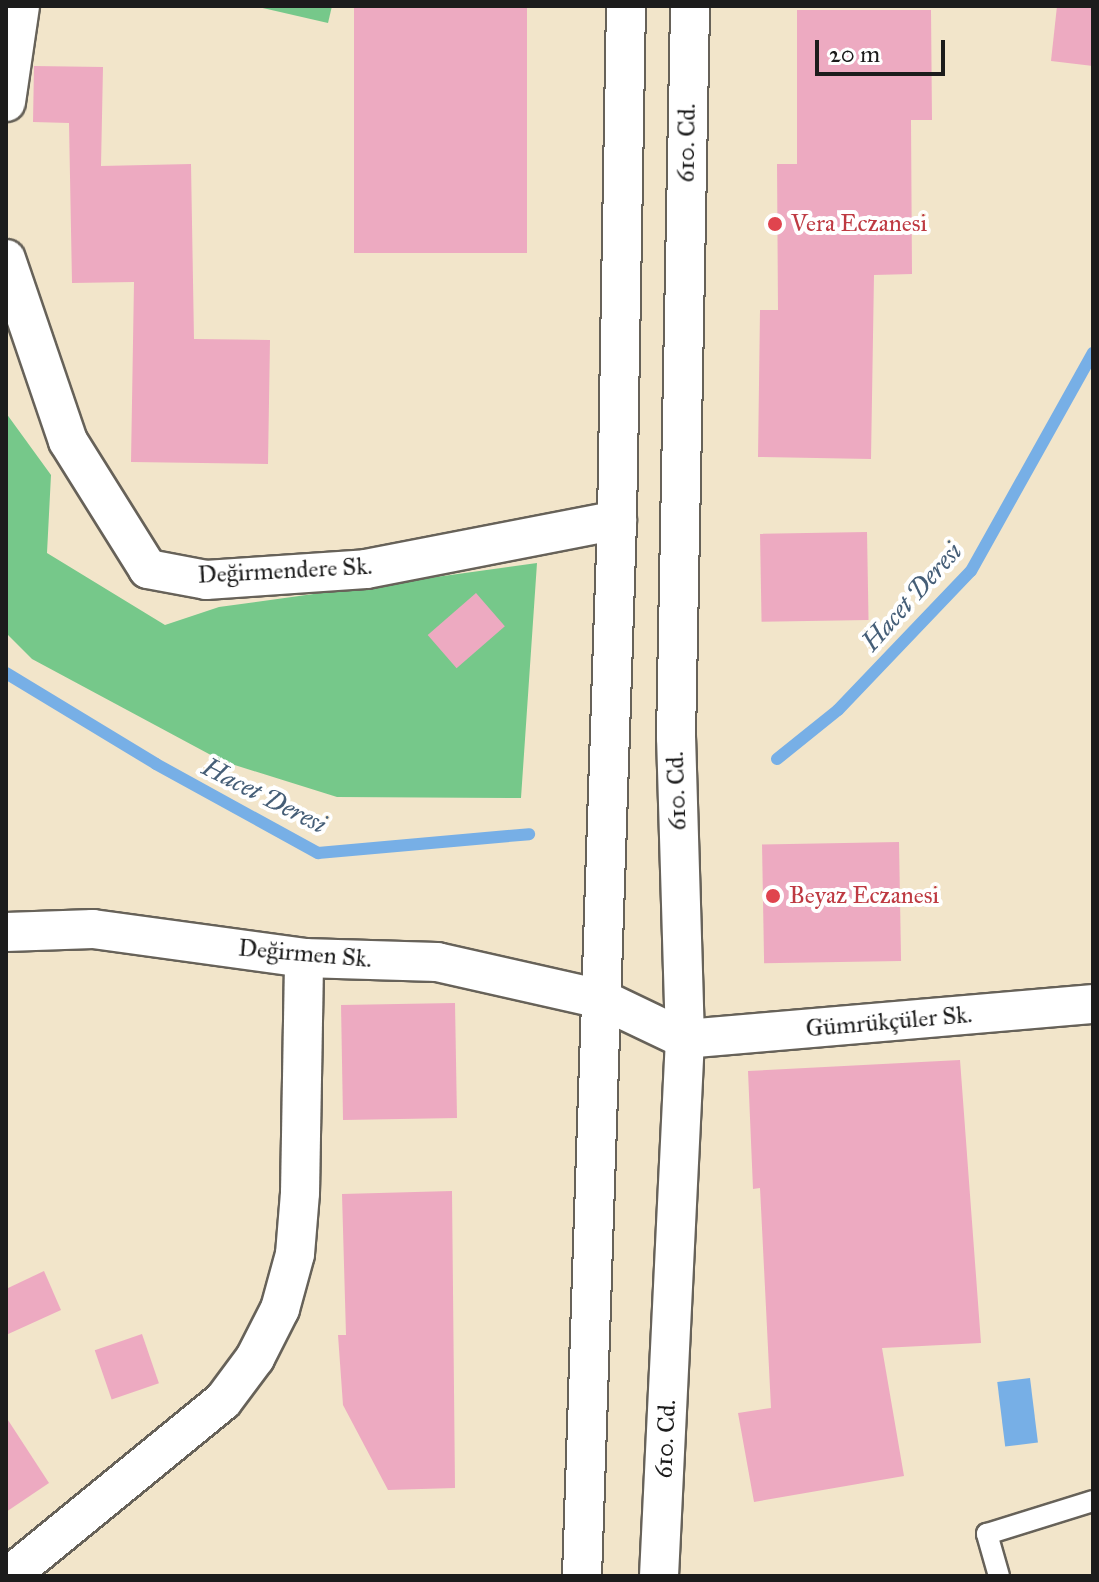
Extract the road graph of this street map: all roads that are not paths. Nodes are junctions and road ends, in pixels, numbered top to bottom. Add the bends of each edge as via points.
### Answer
1 (20, 6) edge
2 (626, 6) edge
3 (690, 6) edge
4 (6, 102) edge
5 (6, 259) edge
6 (617, 520) junction
7 (6, 932) edge
8 (304, 958) junction
9 (601, 999) junction
10 (1093, 1004) edge
11 (685, 1039) junction
12 (1093, 1501) edge
13 (9, 1576) edge
14 (582, 1576) edge
15 (659, 1576) edge
16 (999, 1576) edge

1 - 4 street
2 - 6 street
3 - 11 street, 610. Cd. via 676,738
5 - 6 street, Değirmendere Sk. via 68,441 148,569 206,580 366,569
6 - 9 street
7 - 8 street, Değirmen Sk. via 93,929
8 - 9 street, Değirmen Sk. via 437,962
8 - 13 street via 300,1193 295,1254 280,1309 255,1358 223,1401
9 - 11 street, Değirmen Sk.
9 - 14 street
10 - 11 street, Gümrükçüler Sk.
11 - 15 street, 610. Cd.
12 - 16 lane via 987,1534

